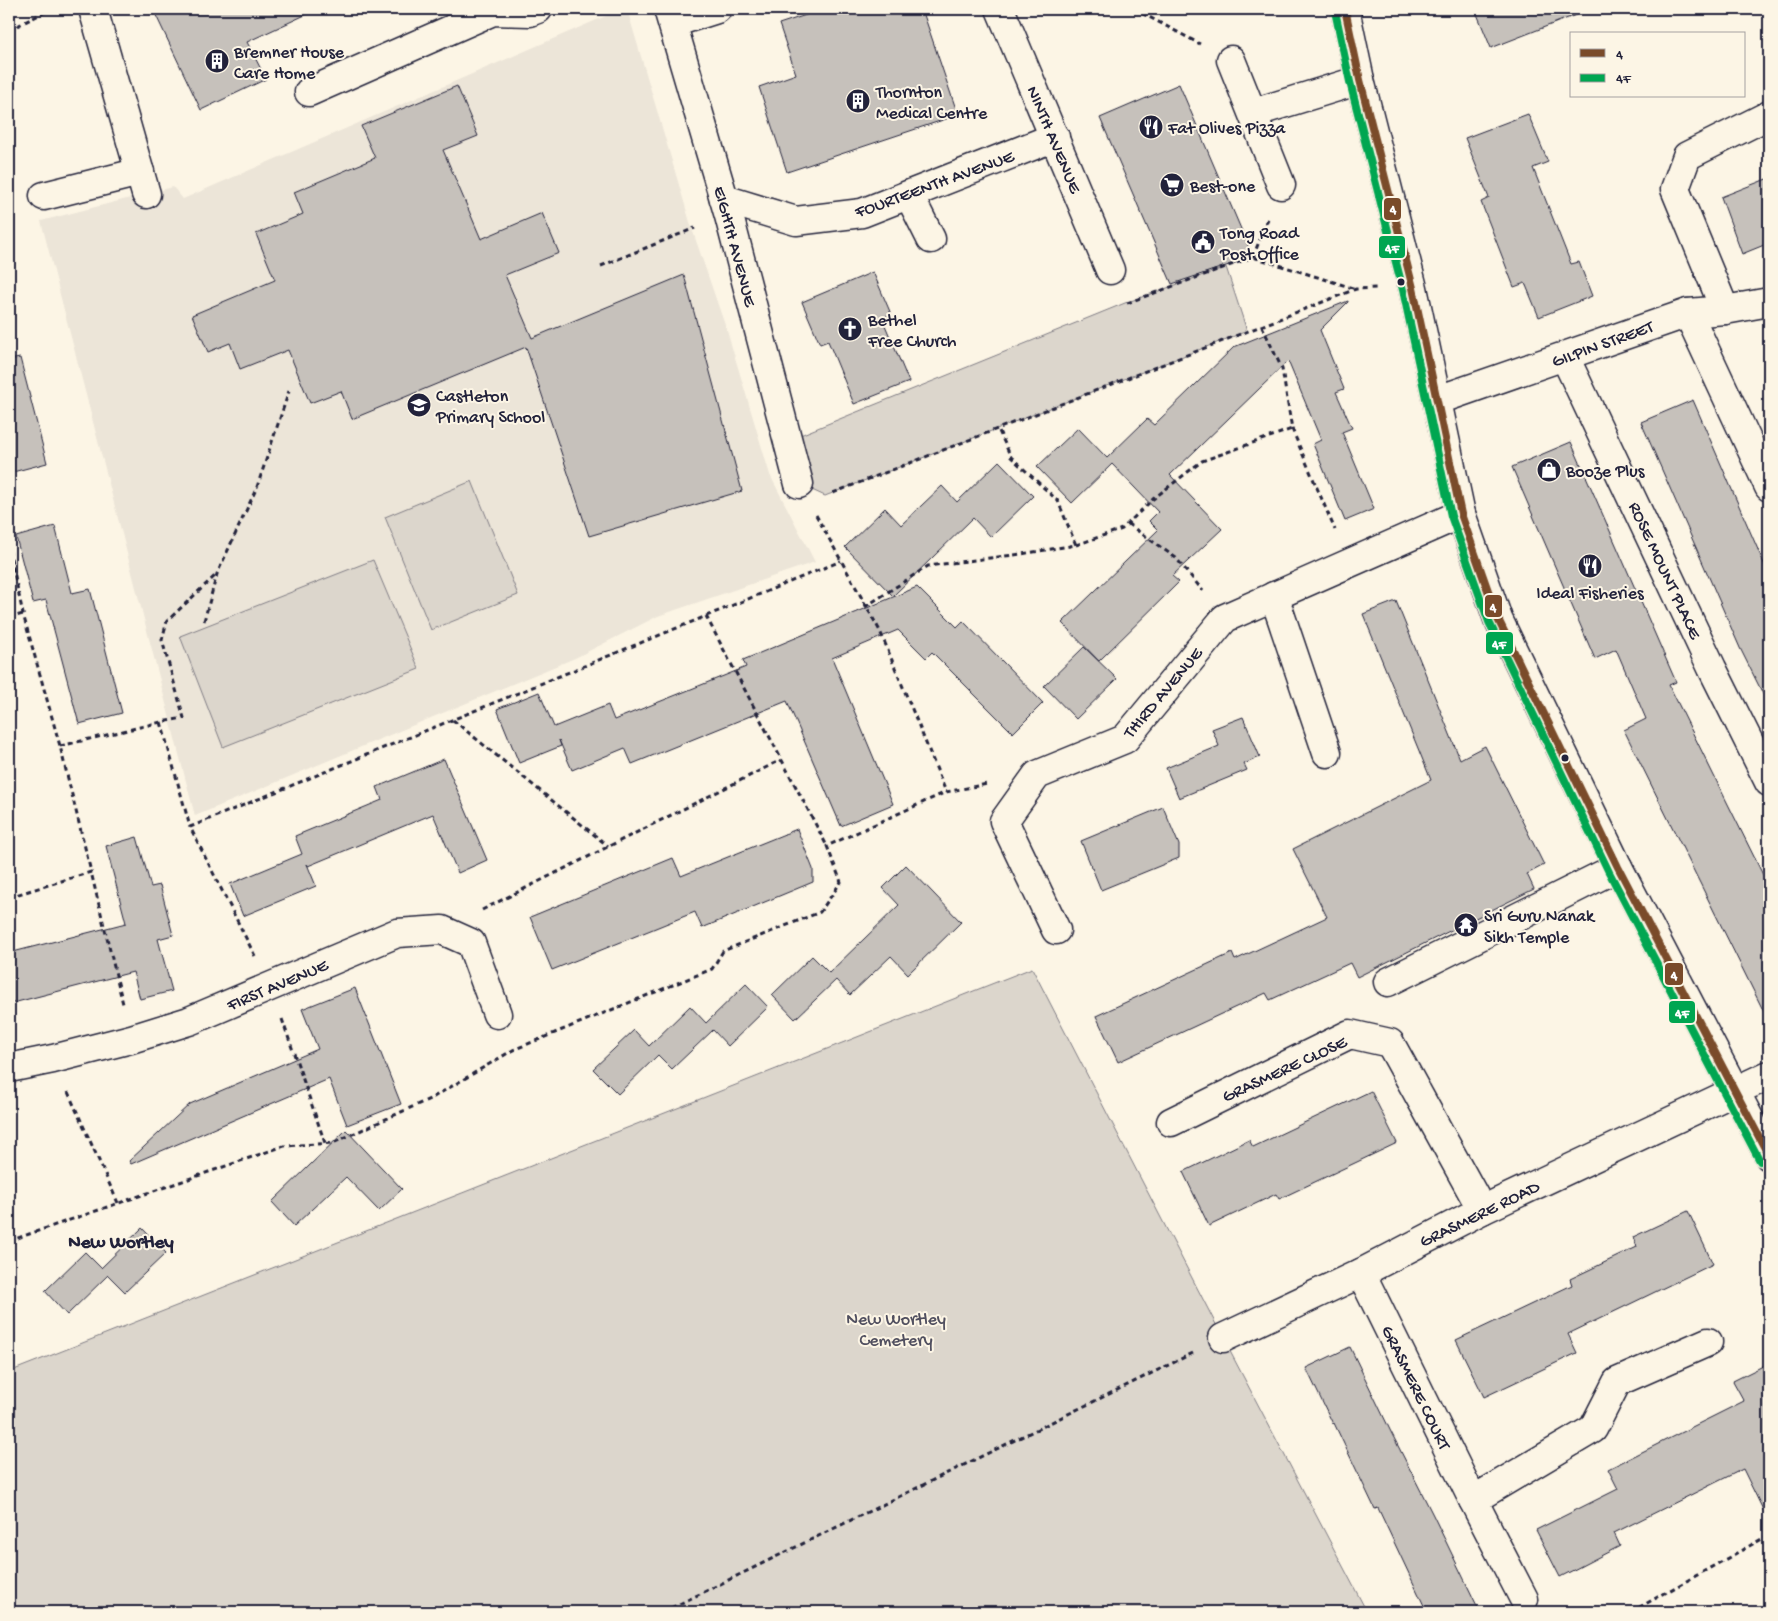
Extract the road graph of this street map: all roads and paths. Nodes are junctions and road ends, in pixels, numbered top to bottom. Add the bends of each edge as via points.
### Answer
1 (51, 9) edge
2 (93, 9) edge
3 (538, 9) edge
4 (717, 9) edge
5 (1000, 9) edge
6 (1134, 9) edge
7 (1345, 9) edge
8 (670, 16) edge
9 (9, 30) edge
10 (1231, 60) joint
11 (1360, 80) junction
12 (309, 92) dead end
13 (1252, 113) junction
14 (1769, 115) edge
15 (1055, 137) junction
16 (1281, 185) joint
17 (908, 195) junction
18 (44, 196) dead end
19 (726, 207) junction
20 (931, 239) dead end
21 (1253, 257) junction
22 (600, 266) dead end
23 (1110, 270) joint
24 (1413, 288) junction
25 (1356, 289) junction
26 (1769, 302) edge
27 (1725, 310) junction
28 (1688, 313) junction
29 (1262, 326) junction
30 (1565, 357) junction
31 (289, 391) dead end
32 (1438, 400) junction
33 (998, 429) junction
34 (1292, 429) junction
35 (799, 484) junction
36 (1769, 487) edge
37 (1461, 514) junction
38 (1128, 524) junction
39 (1076, 545) junction
40 (9, 549) edge
41 (841, 561) junction
42 (1350, 563) junction
43 (217, 574) junction
44 (1274, 596) junction
45 (865, 607) junction
46 (23, 614) junction
47 (706, 616) junction
48 (9, 618) edge
49 (1225, 618) junction
50 (204, 621) dead end
51 (453, 720) junction
52 (161, 722) junction
53 (60, 746) junction
54 (1327, 753) dead end
55 (781, 760) junction
56 (1037, 775) junction
57 (1769, 782) edge
58 (946, 792) junction
59 (190, 827) junction
60 (608, 846) junction
61 (827, 846) junction
62 (1618, 867) junction
63 (91, 872) junction
64 (9, 897) edge
65 (442, 930) junction
66 (1056, 930) dead end
67 (1388, 982) dead end
68 (270, 987) junction
69 (497, 1014) dead end
70 (132, 1038) junction
71 (53, 1059) junction
72 (9, 1068) edge
73 (1769, 1075) edge
74 (1737, 1091) junction
75 (1171, 1122) dead end
76 (325, 1143) junction
77 (1769, 1156) edge
78 (118, 1204) junction
79 (1482, 1210) junction
80 (9, 1241) edge
81 (1361, 1273) junction
82 (1223, 1338) joint
83 (1708, 1342) dead end
84 (1473, 1500) junction
85 (1769, 1535) edge
86 (1524, 1599) dead end
87 (663, 1612) edge
88 (1631, 1612) edge

1 - 9 path
2 - 18 street via 143,183
3 - 12 street via 530,12 493,11
4 - 8 street
5 - 15 street, NINTH AVENUE
6 - 10 path
7 - 11 street
8 - 19 street, EIGHTH AVENUE
10 - 13 street
11 - 13 street
11 - 24 street
13 - 16 street
14 - 27 street via 1687,156 1675,189
15 - 17 street, FOURTEENTH AVENUE
15 - 23 street, NINTH AVENUE
16 - 21 path
17 - 19 street, FOURTEENTH AVENUE via 862,213 796,221
17 - 20 street
19 - 22 path
19 - 35 street, EIGHTH AVENUE
21 - 23 path via 1125,304
21 - 25 path
24 - 25 path
24 - 32 street
25 - 29 path
26 - 27 street, GILPIN STREET
27 - 28 street, GILPIN STREET
28 - 30 street, GILPIN STREET
28 - 36 street
29 - 33 path
29 - 34 path via 1282,369
30 - 32 street, GILPIN STREET
30 - 57 street, ROSE MOUNT PLACE
31 - 43 path via 257,486
32 - 37 street
33 - 35 path via 825,496
33 - 39 path via 1011,457 1058,500
34 - 38 path via 1202,462 1153,499
34 - 42 path
35 - 41 path
37 - 42 street, THIRD AVENUE
37 - 62 street via 1498,619
38 - 39 path
38 - 49 path via 1176,558
39 - 45 path via 928,566
40 - 46 path
41 - 45 path
41 - 47 path
42 - 44 street, THIRD AVENUE
43 - 50 path
43 - 52 path via 167,621 162,640 184,718
44 - 49 street, THIRD AVENUE
44 - 54 street
45 - 58 path via 880,631
46 - 48 path
46 - 53 path
47 - 51 path
47 - 55 path
49 - 56 street, THIRD AVENUE via 1125,739
51 - 59 path
51 - 60 path
52 - 53 path
52 - 59 path
53 - 63 path
55 - 60 path
55 - 61 path
56 - 58 path
56 - 66 street via 1004,821
58 - 61 path
59 - 68 path
60 - 65 path
61 - 76 path via 841,882 820,912 723,951 712,969 514,1050 432,1098 334,1143
62 - 67 street
62 - 74 street
63 - 64 path
63 - 70 path
65 - 68 street, FIRST AVENUE via 396,933
65 - 69 street, FIRST AVENUE via 471,943
68 - 70 street, FIRST AVENUE via 189,1021
68 - 76 path
70 - 71 street, FIRST AVENUE
71 - 72 street, FIRST AVENUE
71 - 78 path
73 - 74 street, GRASMERE ROAD
74 - 77 street
74 - 79 street, GRASMERE ROAD
75 - 79 street, GRASMERE CLOSE via 1350,1034 1390,1043
76 - 78 path via 284,1146
78 - 80 path
79 - 81 street, GRASMERE ROAD
81 - 82 street, GRASMERE ROAD
81 - 84 street, GRASMERE COURT
82 - 87 path
83 - 84 street via 1617,1382 1593,1429
84 - 86 street, GRASMERE COURT
85 - 88 path

